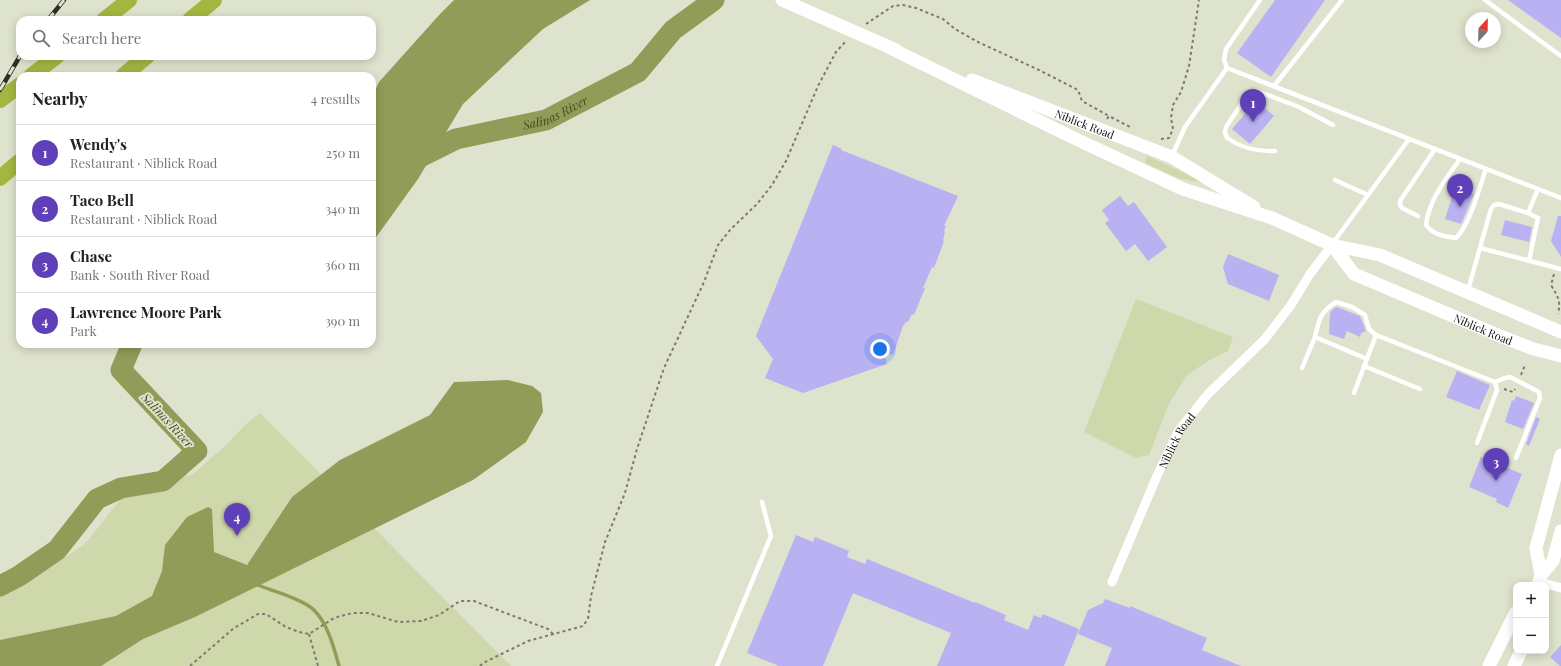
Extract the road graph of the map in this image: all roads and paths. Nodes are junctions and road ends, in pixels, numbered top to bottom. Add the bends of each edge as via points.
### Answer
1 (129, 0) edge
2 (214, 0) edge
3 (782, 0) edge
4 (1199, 0) edge
5 (1260, 0) edge
6 (1342, 0) edge
7 (1485, 0) edge
8 (110, 16) edge
9 (195, 16) edge
10 (864, 25) dead end
11 (846, 40) dead end
12 (888, 47) junction
13 (1561, 56) edge
14 (52, 60) edge
15 (142, 60) edge
16 (1227, 68) junction
17 (36, 72) edge
18 (128, 72) edge
19 (1274, 86) junction
20 (16, 88) edge
21 (0, 100) edge
22 (1109, 116) junction
23 (1334, 126) dead end
24 (1134, 129) dead end
25 (1100, 130) junction
26 (1158, 138) dead end
27 (1409, 139) junction
28 (1435, 149) junction
29 (1275, 151) dead end
30 (1172, 157) junction
31 (1460, 159) junction
32 (16, 164) edge
33 (1486, 169) junction
34 (0, 178) edge
35 (1335, 180) dead end
36 (1538, 189) junction
37 (1368, 195) junction
38 (1561, 198) edge
39 (1528, 213) junction
40 (1418, 216) dead end
41 (1272, 218) junction
42 (1332, 245) junction
43 (1480, 248) junction
44 (1529, 261) junction
45 (1555, 268) junction
46 (1561, 270) edge
47 (1467, 292) junction
48 (1558, 314) dead end
49 (1561, 332) edge
50 (1376, 335) junction
51 (1315, 337) junction
52 (1561, 356) edge
53 (1367, 359) junction
54 (1525, 365) dead end
55 (1364, 366) junction
56 (1302, 368) dead end
57 (1520, 376) dead end
58 (1495, 384) junction
59 (1516, 387) dead end
60 (1420, 390) dead end
61 (1354, 393) dead end
62 (1477, 443) dead end
63 (1561, 455) edge
64 (1516, 458) dead end
65 (762, 502) dead end
66 (1561, 531) edge
67 (1540, 581) edge
68 (1112, 582) dead end
69 (1561, 588) edge
70 (1513, 618) edge
71 (308, 634) junction
72 (554, 635) junction
73 (1520, 654) edge
74 (190, 666) edge
75 (318, 666) edge
76 (480, 666) edge
77 (718, 666) edge
78 (1489, 666) edge
79 (1514, 666) edge

1 - 8 highway
2 - 9 highway
3 - 12 main road, Niblick Road
4 - 26 path via 1189,66 1181,92 1173,106 1172,134 1169,138
5 - 16 lane via 1226,49 1224,60
6 - 19 lane
7 - 13 lane
10 - 22 path via 893,6 903,4 916,8 943,19 978,42 1078,90 1082,101
11 - 72 path via 836,52 818,86 786,161 772,185 718,245 704,282 664,368 625,493 604,542 588,619 583,626
12 - 25 main road, Niblick Road
12 - 41 main road, Niblick Road via 1183,189
14 - 17 highway
15 - 18 highway
16 - 19 lane
16 - 30 lane via 1186,127
19 - 27 lane
20 - 21 highway
22 - 24 path
22 - 25 path
23 - 29 lane via 1299,107 1257,91 1252,92 1248,94 1226,127 1227,138 1260,152
25 - 30 main road, Niblick Road
27 - 28 lane
27 - 37 lane
28 - 31 lane
28 - 40 lane via 1400,201 1402,208
30 - 41 main road, Niblick Road
31 - 33 lane
31 - 33 lane via 1436,193 1427,216 1426,225 1429,230 1441,236 1456,238 1462,232
32 - 34 highway
33 - 36 lane
35 - 37 lane
36 - 38 lane
36 - 39 lane
37 - 42 lane
39 - 43 lane via 1499,204 1494,205
39 - 44 lane via 1538,218
41 - 42 main road, Niblick Road
42 - 47 main road, Niblick Road via 1380,255
42 - 52 main road, Niblick Road via 1354,274 1500,336
42 - 68 street, Niblick Road via 1265,339 1208,394 1179,430 1156,476
43 - 44 lane
43 - 47 lane
44 - 45 lane
45 - 46 lane
45 - 48 path via 1551,285 1559,299
47 - 49 main road, Niblick Road
50 - 51 lane via 1369,329 1365,315 1336,302 1326,308 1319,319
50 - 53 lane
50 - 58 lane
51 - 53 lane
51 - 56 lane
53 - 55 lane
54 - 57 path
55 - 60 lane
55 - 61 lane
58 - 59 path via 1513,392
58 - 62 lane via 1497,390
58 - 64 lane via 1510,377 1539,392 1540,398
63 - 67 main road via 1536,548
65 - 77 lane via 771,536
66 - 67 main road via 1553,561
67 - 69 street
70 - 78 main road
71 - 72 path via 334,618 352,613 368,613 398,622 420,621 439,615 460,601 474,601 548,629
71 - 74 path via 286,627 266,614 258,614 234,628
71 - 75 path
72 - 76 path via 528,641
73 - 79 main road

